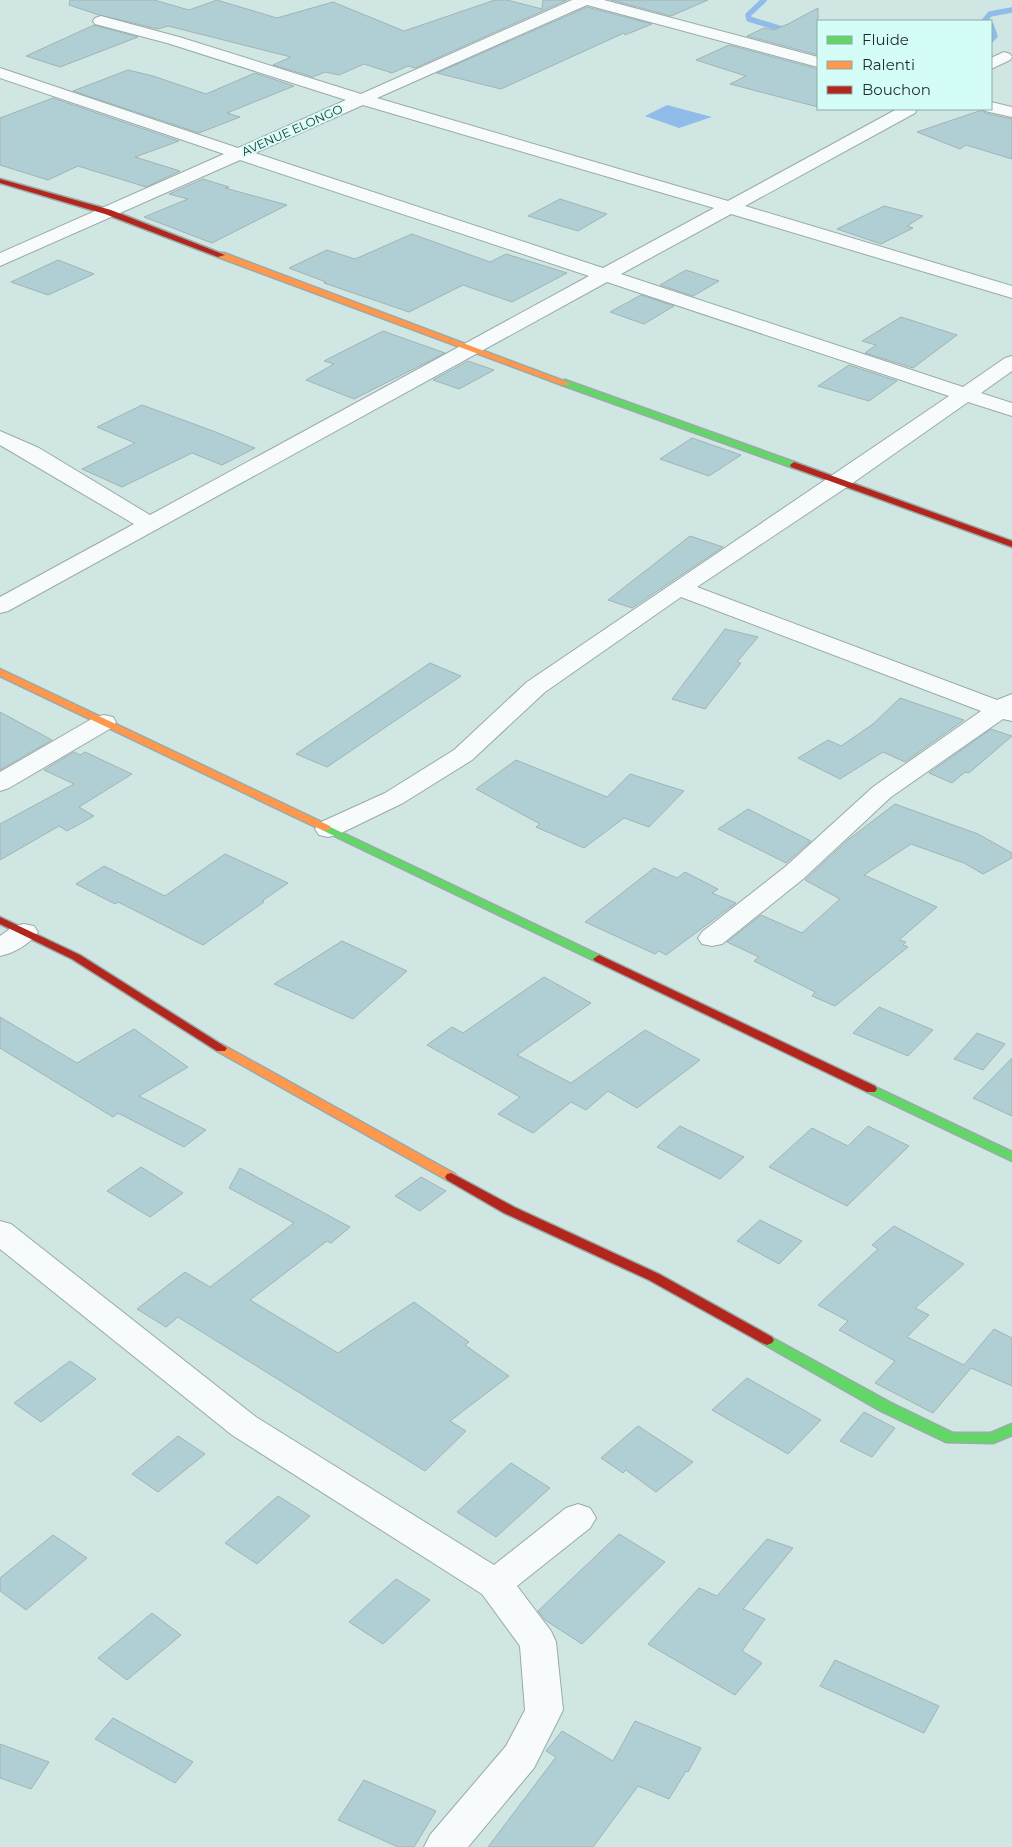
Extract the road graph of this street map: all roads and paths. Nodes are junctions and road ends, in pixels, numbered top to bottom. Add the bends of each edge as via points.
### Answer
1 (585, 0) edge
2 (101, 21) dead end
3 (817, 62) edge
4 (0, 72) edge
5 (361, 99) junction
6 (992, 107) edge
7 (907, 110) edge
8 (1012, 112) edge
9 (238, 154) junction
10 (0, 182) edge
11 (728, 208) junction
12 (108, 212) junction
13 (0, 260) edge
14 (605, 275) junction
15 (1012, 292) edge
16 (470, 349) junction
17 (1012, 362) edge
18 (964, 394) junction
19 (1012, 410) edge
20 (0, 437) edge
21 (839, 482) junction
22 (150, 524) junction
23 (1012, 544) edge
24 (679, 588) junction
25 (0, 606) edge
26 (0, 672) edge
27 (1008, 708) edge
28 (104, 722) junction
29 (0, 784) edge
30 (328, 829) junction
31 (12, 926) edge
32 (712, 938) dead end
33 (0, 948) edge
34 (1012, 1156) edge
35 (0, 1232) edge
36 (1012, 1429) edge
37 (578, 1518) dead end
38 (495, 1584) junction
39 (444, 1847) edge

1 - 3 street
1 - 5 street, AVENUE ELONGO
2 - 5 street via 174,40
4 - 9 street
5 - 9 street, AVENUE ELONGO
5 - 11 street
6 - 8 street
7 - 11 street
9 - 12 street, AVENUE ELONGO
9 - 14 street
10 - 12 street
11 - 14 street
11 - 15 street
12 - 13 street, AVENUE ELONGO
12 - 16 street
14 - 16 street
14 - 18 street
16 - 21 street
16 - 22 street
17 - 18 street
18 - 19 street
18 - 21 street
20 - 22 street
21 - 23 street
21 - 24 street
22 - 25 street
24 - 27 street
24 - 30 street via 536,688 463,755 394,798
26 - 28 street
27 - 32 street via 882,792 814,855
28 - 29 street
28 - 30 street
30 - 34 street
31 - 33 street
31 - 36 street via 76,957 231,1055 509,1210 654,1277 886,1407 951,1438 993,1438
35 - 38 street via 244,1426
37 - 38 street
38 - 39 street via 538,1642 544,1710 520,1757

